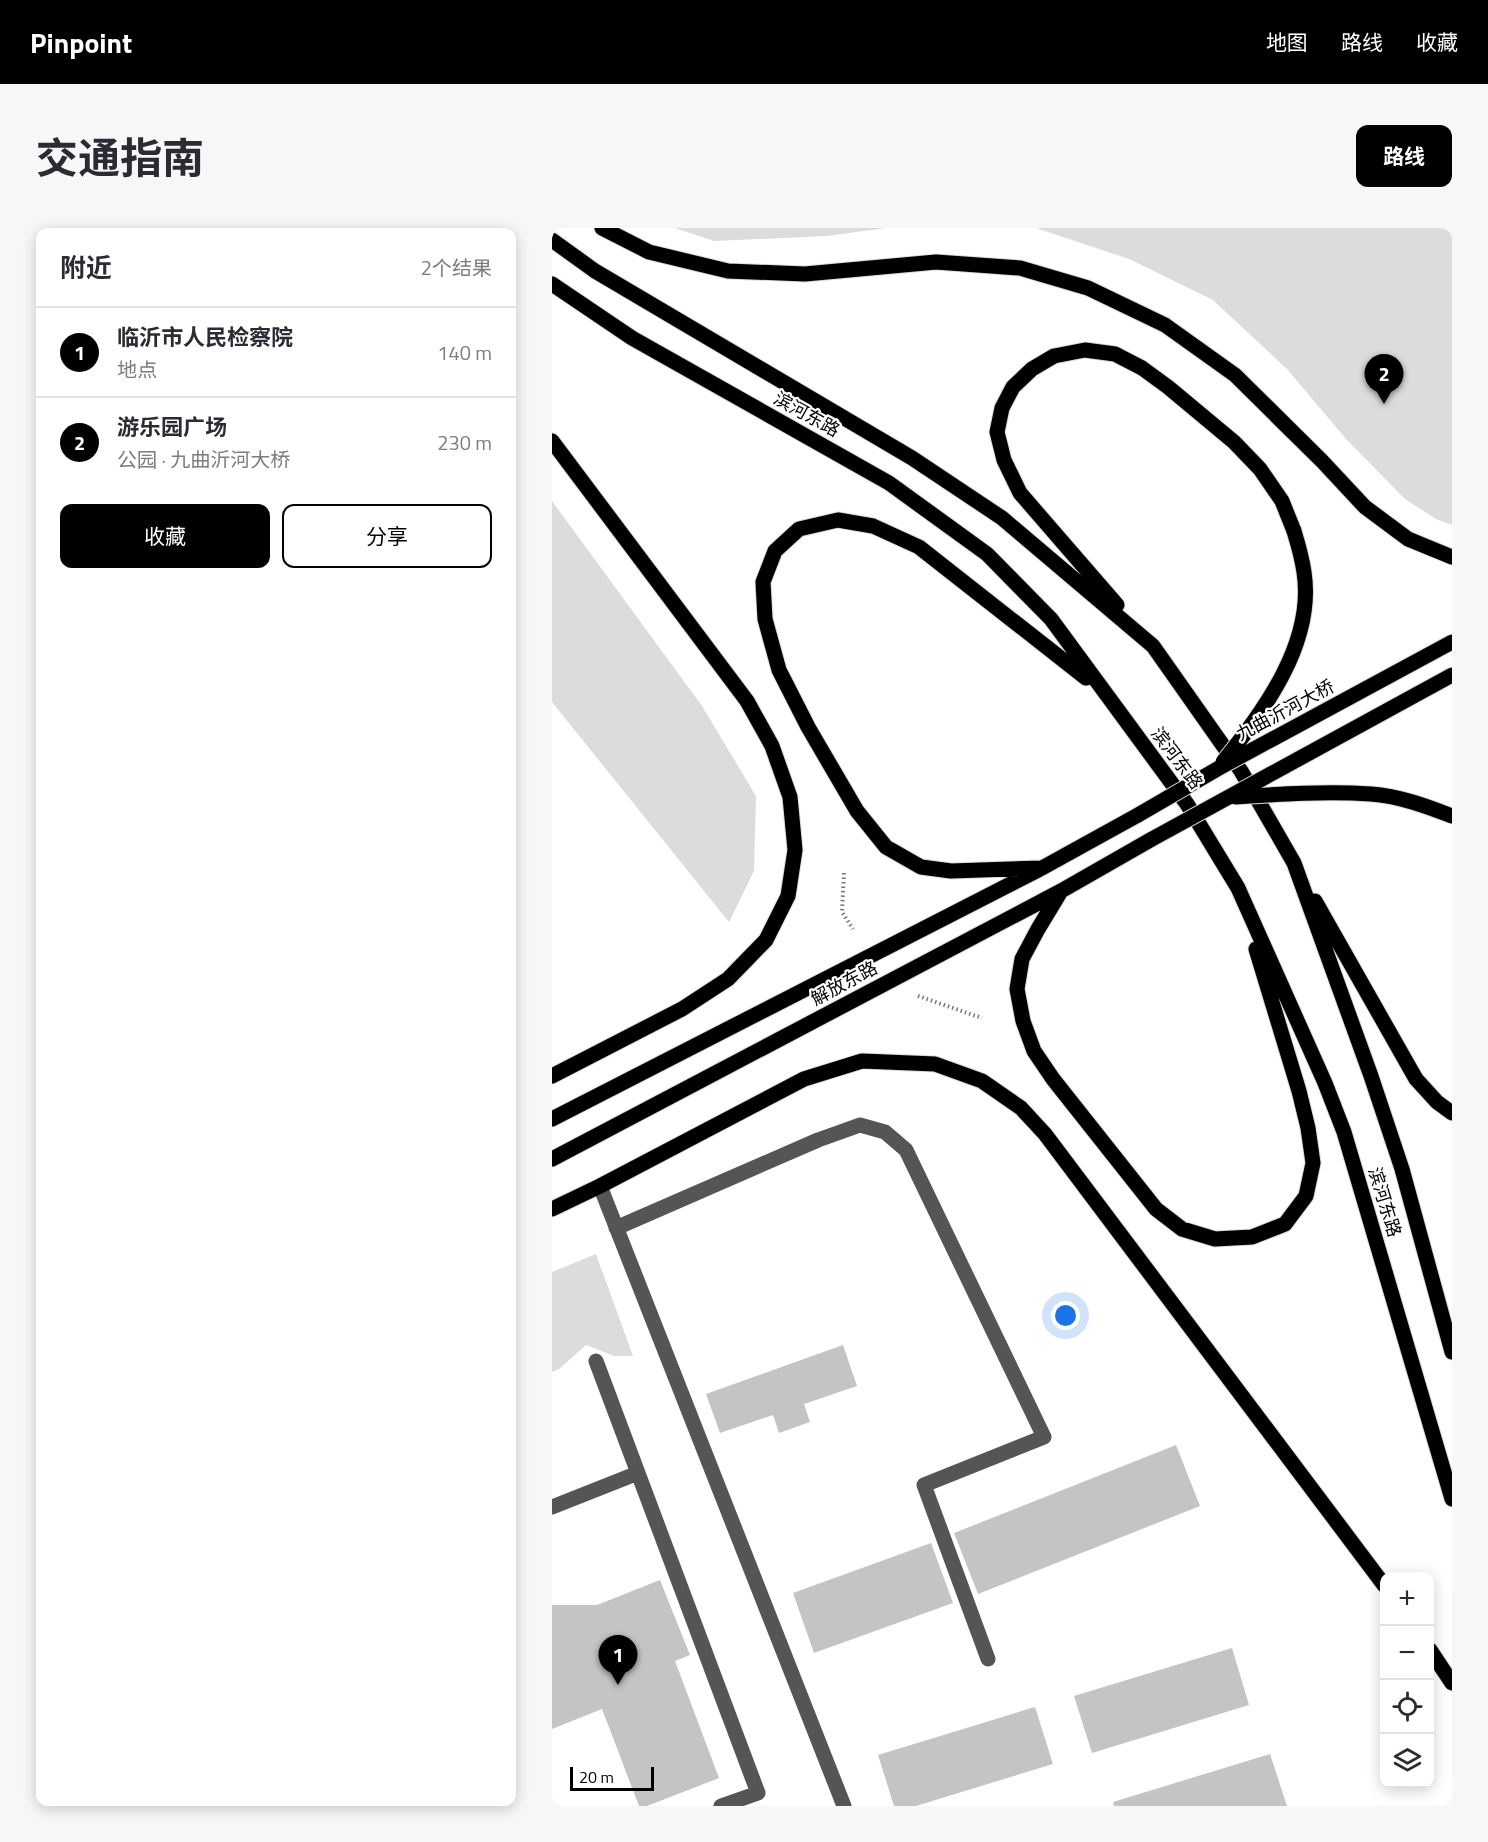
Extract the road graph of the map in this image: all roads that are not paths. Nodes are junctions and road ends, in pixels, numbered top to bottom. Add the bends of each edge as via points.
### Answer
1 (602, 228) edge
2 (552, 240) edge
3 (552, 284) edge
4 (552, 441) edge
5 (1452, 557) edge
6 (1452, 642) edge
7 (1153, 646) junction
8 (1452, 675) edge
9 (1101, 689) junction
10 (1219, 768) junction
11 (1230, 797) junction
12 (1138, 815) joint
13 (1452, 816) edge
14 (1294, 863) junction
15 (1042, 868) junction
16 (1238, 888) junction
17 (1061, 891) junction
18 (552, 1076) edge
19 (1452, 1113) edge
20 (552, 1119) edge
21 (552, 1159) edge
22 (600, 1186) junction
23 (552, 1209) edge
24 (616, 1228) junction
25 (1452, 1352) edge
26 (596, 1361) dead end
27 (638, 1473) junction
28 (1452, 1499) edge
29 (552, 1507) edge
30 (1380, 1580) edge
31 (1434, 1656) edge
32 (988, 1659) dead end
33 (1452, 1683) edge
34 (721, 1806) edge
35 (844, 1806) edge

1 - 5 main road via 649,252 728,272 805,274 936,262 1020,268 1088,288 1165,325 1235,375 1365,507 1408,539
2 - 7 main road, 滨河东路 via 595,271 912,458 1002,518
3 - 9 main road, 滨河东路 via 632,338 889,483 987,554 1051,619
4 - 18 main road via 747,701 772,746 790,798 795,850 788,896 766,940 728,979 682,1009
6 - 10 main road, 九曲沂河大桥, bridge
7 - 10 main road, bridge via 1020,493 1004,460 997,432 1002,408 1013,387 1054,356 1085,350 1115,354 1168,387 1260,469 1281,501 1294,531 1304,573 1305,606 1297,639 1277,685
7 - 14 main road, 滨河东路 via 1241,771
8 - 11 main road, bridge
9 - 15 main road via 919,547 873,526 838,520 799,529 776,551 763,582 765,619 779,670 808,728 858,811 886,848 921,867 951,871
9 - 16 main road, 滨河东路 via 1187,804
10 - 12 main road, 九曲沂河大桥, bridge
11 - 13 main road, bridge via 1373,794 1419,803
11 - 17 main road, 解放东路, bridge
12 - 15 main road, 解放东路
14 - 19 main road via 1416,1079
14 - 25 main road, 滨河东路 via 1402,1170
15 - 20 main road, 解放东路
16 - 17 main road via 1299,1091 1313,1162 1306,1196 1285,1224 1252,1237 1215,1239 1182,1229 1156,1209 1034,1051 1017,989 1022,959
16 - 28 main road, 滨河东路 via 1344,1132
17 - 21 main road, 解放东路
22 - 23 main road
22 - 24 street
22 - 30 main road via 804,1079 862,1061 935,1064 982,1081 1021,1108 1045,1134
24 - 32 street via 860,1125 885,1132 906,1150 1044,1437 924,1485
24 - 35 street
26 - 27 street
27 - 29 street
27 - 34 street via 758,1793
31 - 33 main road

